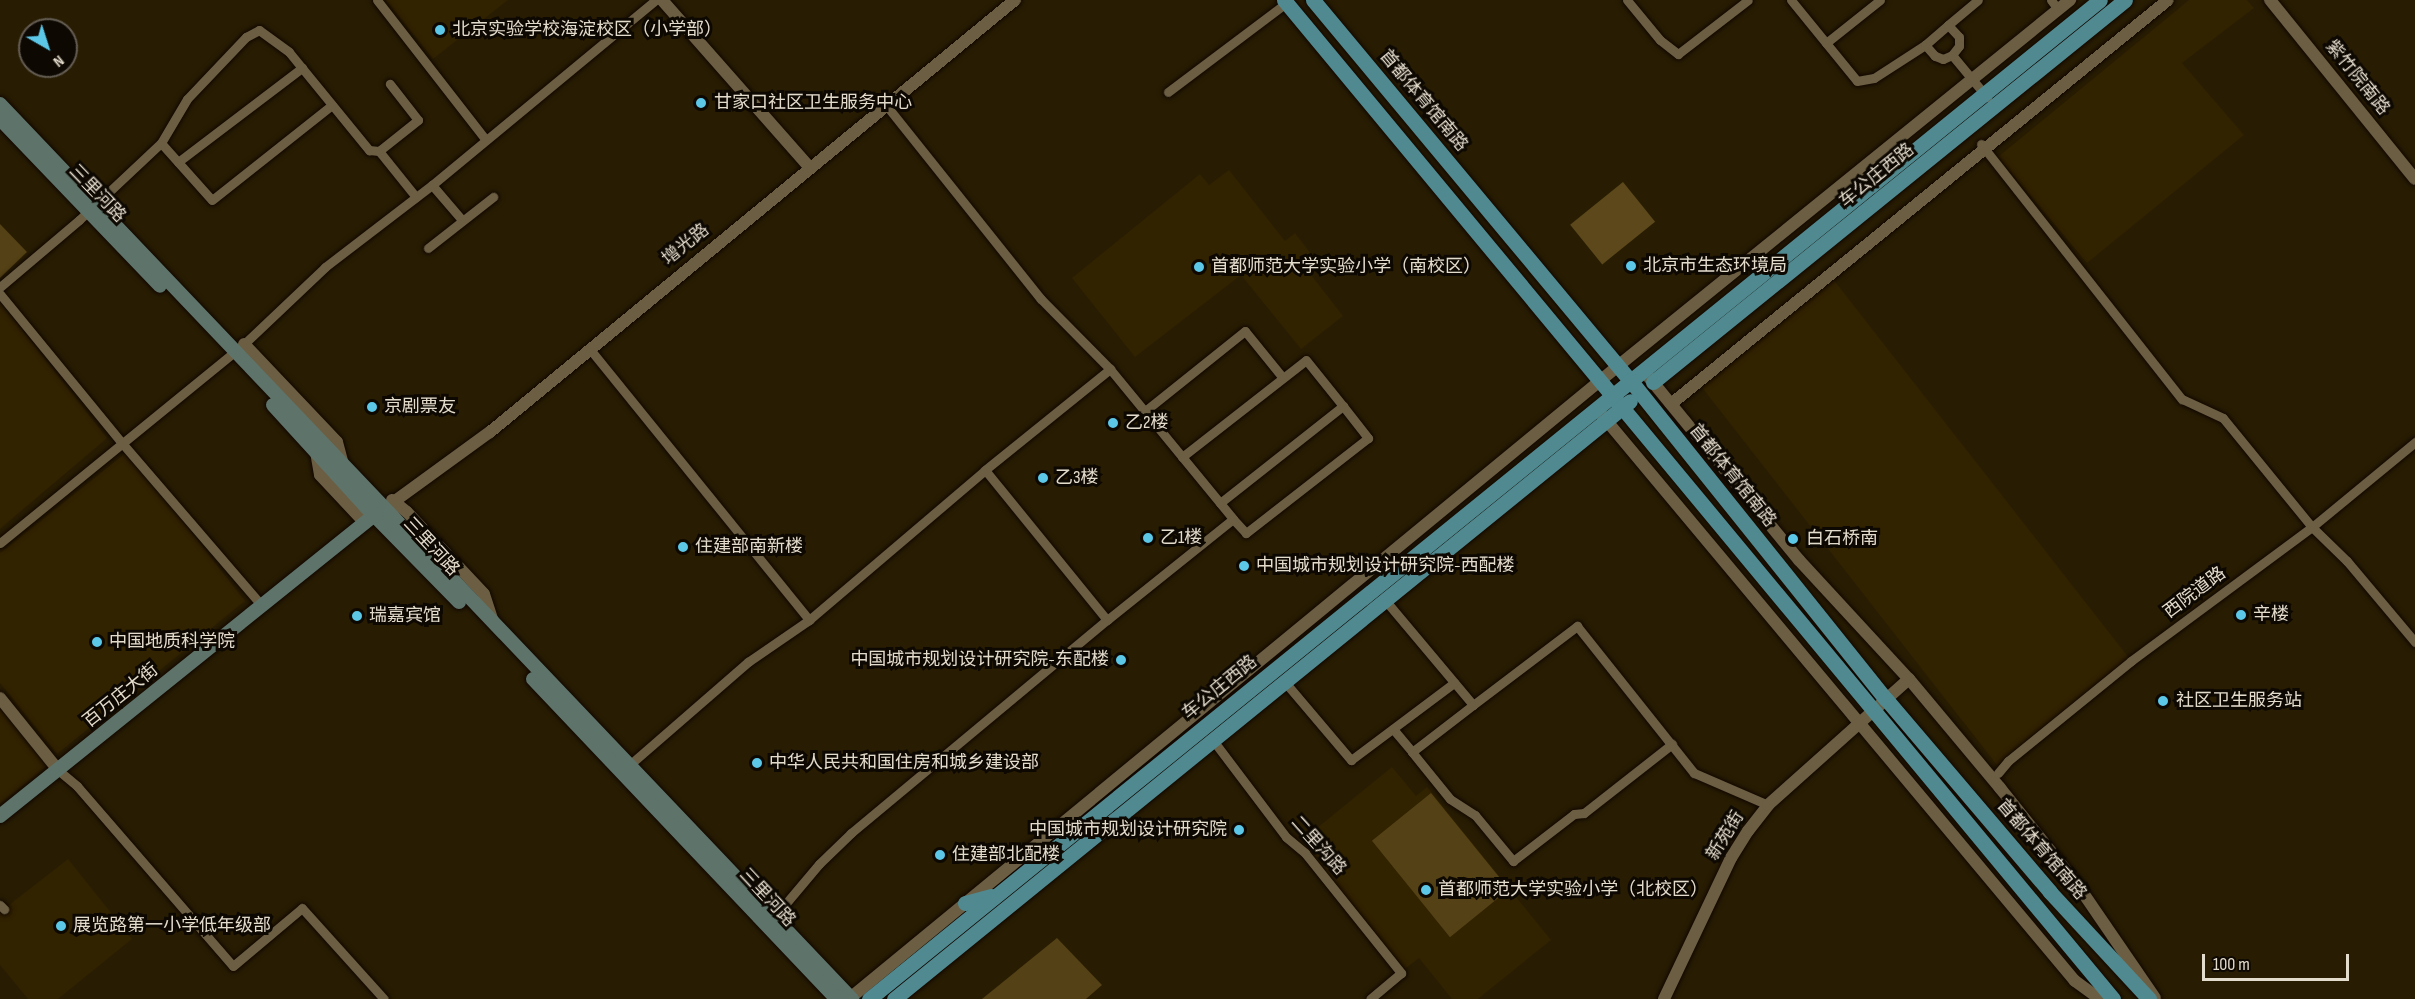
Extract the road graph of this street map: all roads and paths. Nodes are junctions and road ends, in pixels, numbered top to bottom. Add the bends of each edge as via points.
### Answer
1 (377, 0) edge
2 (656, 0) edge
3 (662, 0) edge
4 (1015, 0) edge
5 (1313, 0) edge
6 (1627, 0) edge
7 (1748, 0) edge
8 (1791, 0) edge
9 (1880, 0) edge
10 (1978, 0) edge
11 (2070, 0) edge
12 (2100, 0) edge
13 (2126, 0) edge
14 (2168, 0) edge
15 (2270, 0) edge
16 (1285, 2) edge
17 (2055, 5) edge
18 (1948, 25) junction
19 (1826, 43) junction
20 (1925, 45) junction
21 (1952, 55) junction
22 (302, 68) junction
23 (1972, 79) junction
24 (390, 84) dead end
25 (1168, 92) dead end
26 (1989, 100) junction
27 (0, 104) edge
28 (332, 105) junction
29 (886, 105) junction
30 (0, 119) edge
31 (486, 140) junction
32 (161, 144) junction
33 (1982, 146) junction
34 (379, 151) junction
35 (178, 162) junction
36 (809, 167) junction
37 (2415, 179) edge
38 (432, 185) junction
39 (416, 197) junction
40 (493, 197) dead end
41 (92, 207) junction
42 (462, 220) junction
43 (428, 248) dead end
44 (0, 287) edge
45 (0, 294) edge
46 (589, 348) junction
47 (235, 351) junction
48 (1618, 366) junction
49 (1110, 369) junction
50 (1648, 376) junction
51 (1283, 378) junction
52 (1630, 380) junction
53 (1601, 381) junction
54 (1640, 393) junction
55 (1618, 401) junction
56 (1671, 404) junction
57 (1343, 406) junction
58 (1596, 408) junction
59 (1145, 411) junction
60 (1606, 420) junction
61 (122, 442) junction
62 (2415, 442) edge
63 (1182, 458) junction
64 (985, 470) junction
65 (1220, 503) junction
66 (379, 512) junction
67 (1233, 519) junction
68 (2312, 526) junction
69 (0, 543) edge
70 (1385, 600) junction
71 (262, 606) junction
72 (809, 620) junction
73 (1107, 620) junction
74 (2415, 642) edge
75 (1909, 679) junction
76 (1284, 681) junction
77 (1454, 683) junction
78 (0, 698) edge
79 (1886, 699) junction
80 (1473, 705) junction
81 (1873, 710) junction
82 (1860, 722) junction
83 (1393, 729) junction
84 (1212, 739) junction
85 (1672, 744) junction
86 (1412, 752) junction
87 (630, 765) junction
88 (58, 770) junction
89 (1998, 773) dead end
90 (1768, 805) junction
91 (0, 816) edge
92 (997, 894) junction
93 (965, 903) junction
94 (771, 921) junction
95 (2075, 981) junction
96 (384, 999) edge
97 (847, 999) edge
98 (869, 999) edge
99 (894, 999) edge
100 (1370, 999) edge
101 (1664, 999) edge
102 (2090, 999) edge
103 (2100, 999) edge
104 (2113, 999) edge
105 (2149, 999) edge
106 (2156, 999) edge

1 - 31 street
2 - 31 street
3 - 36 street
4 - 29 street, 增光路
5 - 48 main road, 首都体育馆南路
6 - 7 street via 1678,54
8 - 19 street
9 - 19 street
10 - 18 street
11 - 17 street
12 - 26 main road, 车公庄西路
13 - 26 main road, 车公庄西路
14 - 33 street
15 - 37 street, 紫竹院南路
16 - 25 street
16 - 53 main road
17 - 23 street
18 - 20 street
18 - 21 street via 1959,37 1959,46
19 - 20 street via 1857,81 1874,78
20 - 21 street via 1943,59
21 - 23 street
22 - 28 street
22 - 32 street via 289,52 259,30 246,37 187,99
22 - 35 street
23 - 26 street
23 - 48 street
24 - 34 street via 417,120
26 - 50 main road, 车公庄西路
27 - 41 main road, 三里河路
28 - 34 street via 369,150
28 - 35 street via 212,200
29 - 36 street, 增光路
29 - 49 street via 1041,299
30 - 41 main road, 三里河路
31 - 38 street
32 - 35 street
32 - 41 street
33 - 56 street
33 - 68 street via 2182,399 2223,418
34 - 39 street
36 - 46 street, 增光路
38 - 39 street
38 - 42 street
39 - 47 street via 325,267
40 - 42 street
41 - 44 street
41 - 47 main road, 三里河路
42 - 43 street
45 - 61 street
46 - 66 street, 增光路 via 490,432
46 - 72 street
47 - 61 street
47 - 66 main road, 三里河路 via 343,465
47 - 66 main road, 三里河路 via 316,452
48 - 52 main road, 首都体育馆南路
48 - 53 street
49 - 59 street
49 - 64 street
50 - 52 main road, 车公庄西路
50 - 54 main road
50 - 56 street, 首都体育馆南路
51 - 57 street via 1306,360
51 - 59 street via 1245,331
51 - 63 street
52 - 54 main road, 首都体育馆南路
52 - 55 main road, 车公庄西路
53 - 55 main road
53 - 93 street
54 - 55 main road
54 - 79 main road, 首都体育馆南路
55 - 58 main road, 车公庄西路
55 - 60 main road, 车公庄西路
55 - 81 main road
56 - 75 street, 首都体育馆南路 via 1799,561
57 - 65 street
57 - 67 street via 1368,438 1246,533
58 - 60 street
58 - 92 main road, 车公庄西路
59 - 63 street
60 - 70 main road, 车公庄西路
60 - 82 street
61 - 69 street
61 - 71 street
62 - 68 street, 西院道路
63 - 65 street
64 - 72 street
64 - 73 street
65 - 67 street
66 - 71 main road, 百万庄大街
66 - 87 main road, 三里河路
66 - 87 main road, 三里河路
67 - 73 street
68 - 74 street
68 - 89 street, 西院道路 via 2131,661
70 - 76 main road, 车公庄西路
70 - 77 street
71 - 88 main road, 百万庄大街
72 - 87 street via 748,662
73 - 94 street via 851,833
75 - 79 street, 新苑街
75 - 106 street, 首都体育馆南路 via 2077,884
76 - 83 street via 1351,760
76 - 84 main road, 车公庄西路
77 - 80 street
77 - 83 street
78 - 88 street
79 - 81 street, 新苑街
79 - 105 main road, 首都体育馆南路 via 2050,892
80 - 85 street via 1578,626
80 - 86 street
81 - 82 street, 新苑街
81 - 104 main road
82 - 90 street, 新苑街
82 - 95 street
83 - 86 street
84 - 99 main road, 车公庄西路
84 - 100 street, 二里沟路 via 1286,837 1305,853 1401,973
85 - 86 street via 1584,813 1574,814 1514,861 1475,815 1450,799
85 - 90 street via 1694,773
87 - 94 main road, 三里河路
88 - 91 main road, 百万庄大街
88 - 96 street via 77,786 233,966 302,908
90 - 101 street, 新苑街 via 1731,858
92 - 93 main road
92 - 98 main road, 车公庄西路
93 - 97 street
94 - 97 main road, 三里河路
95 - 102 street
95 - 103 street

